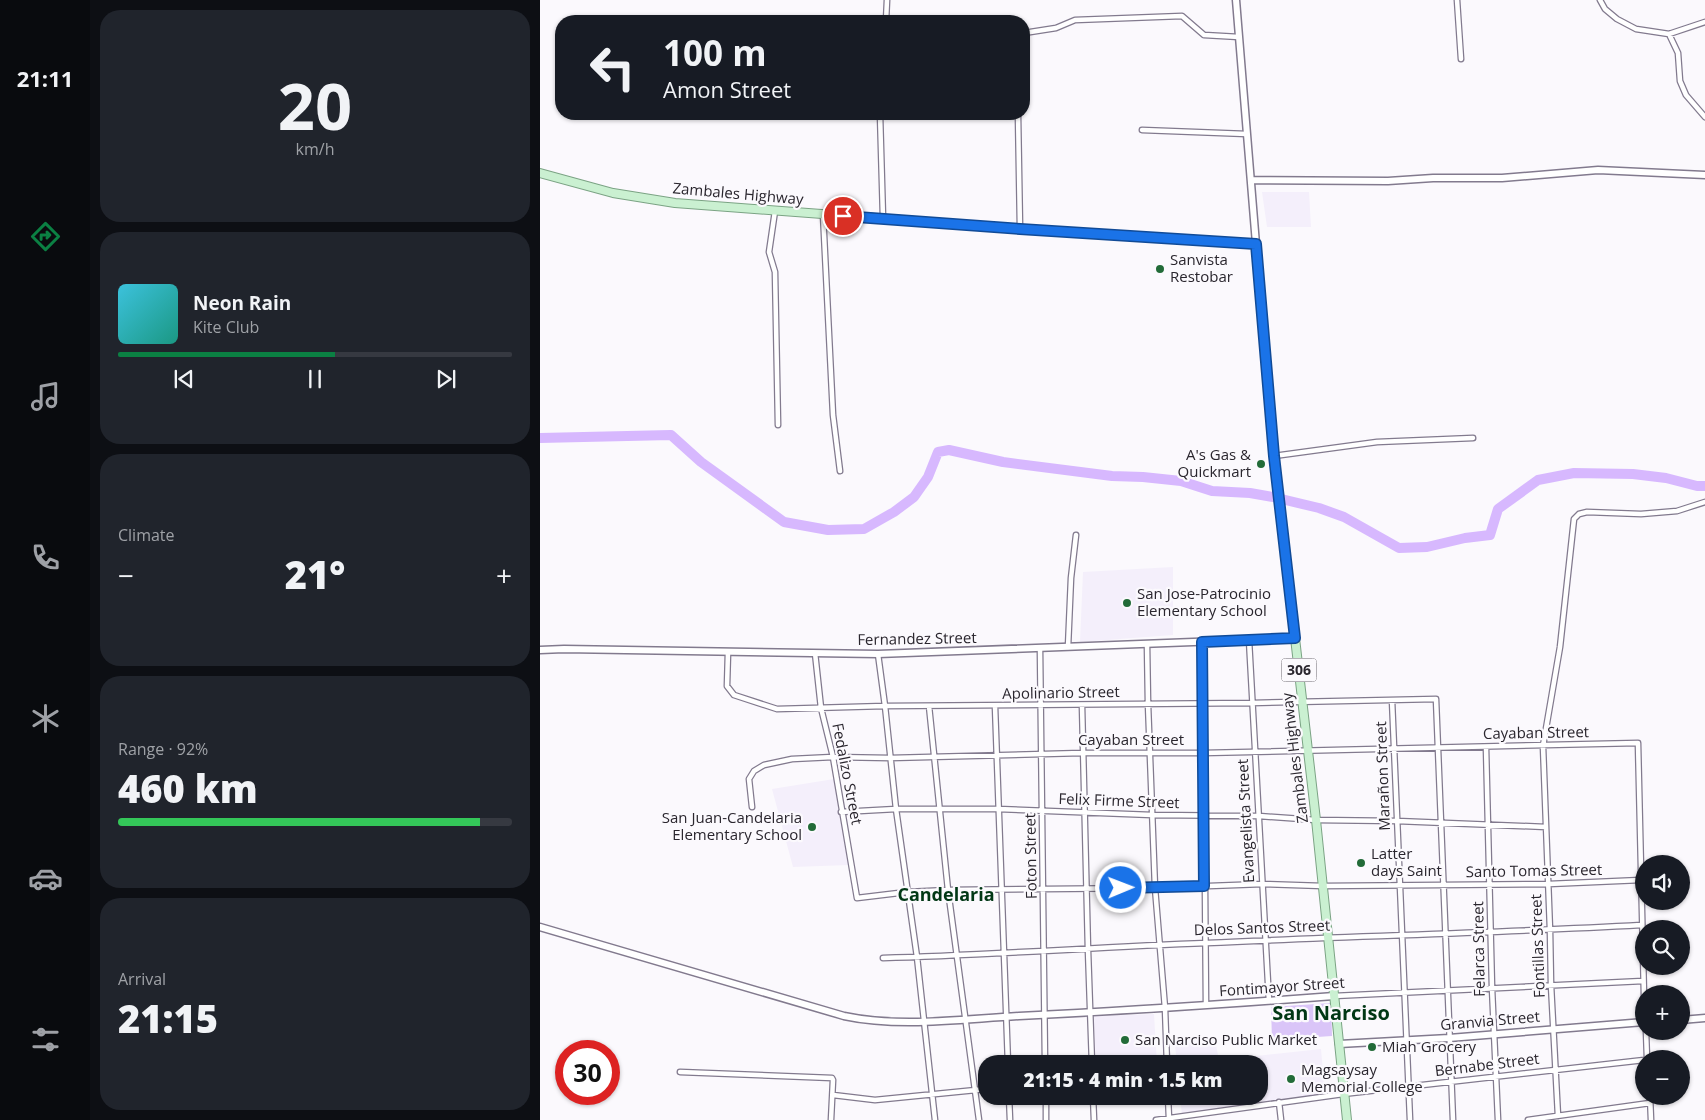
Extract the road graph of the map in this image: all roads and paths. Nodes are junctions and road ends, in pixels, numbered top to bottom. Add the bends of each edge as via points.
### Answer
1 (887, 0) edge
2 (1236, 0) edge
3 (1457, 0) edge
4 (1600, 0) edge
5 (886, 15) edge
6 (1705, 22) edge
7 (1030, 32) edge
8 (1669, 34) junction
9 (1240, 38) junction
10 (1462, 59) dead end
11 (1705, 117) edge
12 (880, 120) edge
13 (1018, 120) edge
14 (1142, 130) dead end
15 (1247, 134) junction
16 (540, 173) edge
17 (1705, 175) edge
18 (1251, 180) junction
19 (775, 211) junction
20 (823, 214) junction
21 (883, 218) junction
22 (1020, 229) junction
23 (1256, 244) junction
24 (778, 425) dead end
25 (1473, 438) dead end
26 (1274, 456) junction
27 (840, 471) dead end
28 (1705, 502) edge
29 (1076, 535) dead end
30 (1295, 638) junction
31 (1249, 640) junction
32 (1202, 642) junction
33 (1147, 644) junction
34 (1068, 647) junction
35 (1040, 649) junction
36 (540, 650) edge
37 (728, 652) junction
38 (815, 653) junction
39 (878, 654) junction
40 (1392, 700) junction
41 (1252, 703) junction
42 (1302, 703) junction
43 (1148, 704) junction
44 (1203, 704) junction
45 (1082, 705) junction
46 (885, 706) junction
47 (929, 706) junction
48 (995, 706) junction
49 (1041, 706) junction
50 (821, 708) junction
51 (1543, 746) junction
52 (1486, 747) junction
53 (1438, 748) junction
54 (1394, 749) junction
55 (1308, 751) junction
56 (1149, 752) junction
57 (1255, 752) junction
58 (1082, 753) junction
59 (1204, 753) junction
60 (996, 754) junction
61 (1041, 754) junction
62 (833, 757) junction
63 (934, 757) junction
64 (890, 758) junction
65 (752, 807) dead end
66 (939, 808) junction
67 (896, 809) junction
68 (998, 809) junction
69 (1043, 811) junction
70 (841, 812) junction
71 (1084, 813) junction
72 (1152, 815) junction
73 (1204, 816) junction
74 (1259, 816) junction
75 (1316, 820) junction
76 (1397, 821) junction
77 (1440, 822) junction
78 (1488, 824) junction
79 (1546, 827) junction
80 (1640, 855) edge
81 (1635, 880) edge
82 (1262, 884) junction
83 (1490, 884) junction
84 (1548, 884) junction
85 (1400, 885) junction
86 (1443, 885) junction
87 (1204, 886) junction
88 (1323, 886) junction
89 (1086, 888) junction
90 (1155, 888) junction
91 (1044, 889) junction
92 (948, 890) junction
93 (1002, 890) junction
94 (907, 892) junction
95 (857, 898) joint
96 (1635, 925) edge
97 (540, 927) edge
98 (1550, 930) junction
99 (1491, 931) junction
100 (1444, 933) junction
101 (1402, 935) junction
102 (1328, 938) junction
103 (1266, 940) junction
104 (1204, 943) junction
105 (1159, 945) junction
106 (1088, 950) junction
107 (1044, 952) junction
108 (1004, 953) junction
109 (958, 955) junction
110 (917, 957) junction
111 (883, 958) dead end
112 (1643, 975) edge
113 (1643, 981) junction
114 (1551, 984) junction
115 (1643, 985) edge
116 (1492, 988) junction
117 (1447, 990) junction
118 (1404, 992) junction
119 (1334, 996) junction
120 (1269, 1001) junction
121 (1206, 1005) junction
122 (1165, 1008) junction
123 (1090, 1012) junction
124 (1045, 1015) junction
125 (1006, 1017) junction
126 (1705, 1018) edge
127 (965, 1019) junction
128 (1690, 1019) edge
129 (923, 1021) junction
130 (1635, 1023) edge
131 (1553, 1028) junction
132 (1495, 1034) junction
133 (1449, 1038) junction
134 (1407, 1040) junction
135 (1339, 1044) junction
136 (1008, 1055) edge
137 (1045, 1055) edge
138 (1092, 1055) edge
139 (1167, 1055) edge
140 (1635, 1061) edge
141 (1556, 1069) junction
142 (680, 1072) dead end
143 (1496, 1076) junction
144 (1451, 1082) junction
145 (1409, 1086) junction
146 (976, 1090) junction
147 (932, 1094) junction
148 (1343, 1094) junction
149 (833, 1095) junction
150 (1279, 1102) junction
151 (1009, 1105) edge
152 (1046, 1105) edge
153 (1094, 1105) edge
154 (1168, 1105) edge
155 (1636, 1105) edge
156 (1650, 1105) edge
157 (1573, 1114) junction
158 (1558, 1116) junction
159 (1169, 1119) edge
160 (831, 1120) edge
161 (935, 1120) edge
162 (979, 1120) edge
163 (1010, 1120) edge
164 (1046, 1120) edge
165 (1094, 1120) edge
166 (1156, 1120) edge
167 (1281, 1120) edge
168 (1347, 1120) edge
169 (1410, 1120) edge
170 (1453, 1120) edge
171 (1498, 1120) edge
172 (1528, 1120) edge
173 (1574, 1120) edge
174 (1651, 1120) edge

1 - 5 street
2 - 9 street
3 - 10 street
4 - 8 street via 1611,14 1636,29
6 - 8 street
7 - 9 street via 1056,28 1075,20 1182,16 1204,35
8 - 11 street via 1678,53 1680,81 1686,95
9 - 15 street
12 - 21 street
13 - 22 street
14 - 15 street
15 - 18 street
16 - 19 main road, Zambales Highway via 643,198
17 - 18 street via 1598,170 1502,178
18 - 23 street
19 - 20 main road, Zambales Highway
19 - 24 street via 769,252 775,272
20 - 21 main road, Zambales Highway
20 - 27 street via 833,415
21 - 22 main road, Zambales Highway
22 - 23 main road, Zambales Highway
23 - 26 main road, Zambales Highway / 306
25 - 26 street via 1378,442
26 - 30 main road, Zambales Highway / 306
28 - 51 street, Fontillas Street via 1677,511 1641,514 1587,512 1574,519 1560,646
29 - 34 street
30 - 31 street, Fernandez Street
30 - 42 main road, Zambales Highway / 306
31 - 32 street, Fernandez Street
31 - 41 street, Evangelista Street
32 - 33 street, Fernandez Street
32 - 44 street
33 - 34 street, Fernandez Street
33 - 43 street
34 - 35 street, Fernandez Street
35 - 39 street, Fernandez Street
35 - 49 street, Foton Street
36 - 37 street, Fernandez Street
37 - 38 street, Fernandez Street
37 - 50 street, Apolinario Street via 727,686 734,694 778,709
38 - 39 street, Fernandez Street
38 - 50 street, Fedalizo Street
39 - 46 street
40 - 42 street, Apolinario Street
40 - 53 street, Apolinario Street via 1436,699
40 - 54 street, Marañon Street
41 - 42 street, Apolinario Street
41 - 44 street, Apolinario Street
41 - 57 street, Evangelista Street
42 - 55 main road, Zambales Highway / 306
43 - 44 street, Apolinario Street
43 - 45 street, Apolinario Street
43 - 56 street
44 - 59 street
45 - 49 street, Apolinario Street
45 - 58 street
46 - 47 street, Apolinario Street
46 - 50 street, Apolinario Street
46 - 64 street
47 - 48 street, Apolinario Street
47 - 63 street
48 - 49 street, Apolinario Street
48 - 60 street
49 - 61 street, Foton Street
50 - 62 street, Fedalizo Street
51 - 52 street, Cayaban Street
51 - 79 street, Fontillas Street
51 - 80 street, Cayaban Street via 1638,744
52 - 53 street, Cayaban Street
52 - 78 street, Felarca Street
53 - 54 street, Cayaban Street
53 - 77 street
54 - 55 street, Cayaban Street
54 - 76 street, Marañon Street
55 - 57 street, Cayaban Street
55 - 75 main road, Zambales Highway / 306
56 - 58 street, Cayaban Street
56 - 59 street, Cayaban Street
56 - 72 street
57 - 59 street, Cayaban Street
57 - 74 street, Evangelista Street
58 - 61 street, Cayaban Street
58 - 71 street
59 - 73 street
60 - 61 street, Cayaban Street
60 - 63 street, Cayaban Street
60 - 68 street
61 - 69 street, Foton Street
62 - 64 street, Cayaban Street
62 - 65 street, Cayaban Street via 777,761 754,771 749,779
62 - 70 street, Fedalizo Street
63 - 64 street, Cayaban Street
63 - 66 street
64 - 67 street
66 - 67 street, Felix Firme Street
66 - 68 street, Felix Firme Street
66 - 92 street
67 - 70 street, Felix Firme Street
67 - 94 street
68 - 69 street, Felix Firme Street
68 - 93 street
69 - 71 street, Felix Firme Street
69 - 91 street, Foton Street
70 - 95 street, Fedalizo Street
71 - 72 street, Felix Firme Street
71 - 89 street
72 - 73 street, Felix Firme Street
72 - 90 street
73 - 74 street, Felix Firme Street
73 - 87 street
74 - 75 street, Felix Firme Street
74 - 82 street, Evangelista Street
75 - 76 street, Felix Firme Street
75 - 88 main road, Zambales Highway / 306
76 - 77 street, Felix Firme Street
76 - 85 street, Marañon Street
77 - 78 street, Felix Firme Street
77 - 86 street
78 - 79 street, Felix Firme Street
78 - 83 street, Felarca Street
79 - 84 street, Fontillas Street
81 - 84 street, Santo Tomas Street
82 - 87 street, Santo Tomas Street
82 - 88 street, Santo Tomas Street
82 - 103 street, Evangelista Street
83 - 84 street, Santo Tomas Street
83 - 86 street, Santo Tomas Street
83 - 99 street, Felarca Street
84 - 98 street, Fontillas Street
85 - 86 street, Santo Tomas Street
85 - 88 street, Santo Tomas Street
85 - 101 street, Marañon Street
86 - 100 street
87 - 90 street, Santo Tomas Street
87 - 104 street
88 - 102 main road, Zambales Highway / 306
89 - 90 street, Santo Tomas Street
89 - 91 street, Santo Tomas Street
89 - 106 street
90 - 105 street
91 - 93 street, Santo Tomas Street
91 - 107 street, Foton Street
92 - 93 street, Santo Tomas Street
92 - 94 street, Santo Tomas Street
92 - 109 street
93 - 108 street
94 - 95 street, Santo Tomas Street
94 - 110 street
96 - 98 street, Delos Santos Street
97 - 129 street, Fontimayor Street via 844,1016 868,1021
98 - 99 street, Delos Santos Street
98 - 114 street, Fontillas Street
99 - 100 street, Delos Santos Street
99 - 116 street, Felarca Street
100 - 101 street, Delos Santos Street
100 - 117 street
101 - 102 street, Delos Santos Street
101 - 118 street, Marañon Street
102 - 103 street, Delos Santos Street
102 - 119 main road, Zambales Highway / 306
103 - 104 street, Delos Santos Street
103 - 120 street, Evangelista Street
104 - 105 street, Delos Santos Street
104 - 121 street
105 - 106 street, Delos Santos Street
105 - 122 street
106 - 107 street, Delos Santos Street
106 - 123 street
107 - 108 street, Delos Santos Street
107 - 124 street, Foton Street
108 - 109 street, Delos Santos Street
108 - 125 street
109 - 110 street, Delos Santos Street
109 - 127 street
110 - 111 street, Delos Santos Street
110 - 129 street
112 - 113 street
113 - 114 street, Fontimayor Street
113 - 115 street
114 - 116 street, Fontimayor Street
114 - 131 street, Fontillas Street
116 - 117 street, Fontimayor Street
116 - 132 street, Felarca Street
117 - 118 street, Fontimayor Street
117 - 133 street
118 - 119 street, Fontimayor Street
118 - 134 street, Marañon Street
119 - 120 street, Fontimayor Street
119 - 135 main road, Zambales Highway / 306
120 - 121 street, Fontimayor Street
121 - 122 street, Fontimayor Street
122 - 123 street, Fontimayor Street
122 - 139 street
123 - 124 street, Fontimayor Street
123 - 138 street
124 - 125 street, Fontimayor Street
124 - 137 street, Foton Street
125 - 127 street, Fontimayor Street
125 - 136 street
126 - 128 street
127 - 129 street, Fontimayor Street
127 - 146 street
129 - 147 street
130 - 131 street, Granvia Street
131 - 132 street, Granvia Street
131 - 141 street, Fontillas Street
132 - 133 street, Granvia Street
132 - 143 street, Felarca Street
133 - 134 street, Granvia Street
133 - 144 street
134 - 135 street, Granvia Street
134 - 145 street, Marañon Street
135 - 148 main road, Zambales Highway / 306
140 - 141 street, Bernabe Street
141 - 143 street, Bernabe Street
141 - 158 street, Fontillas Street
142 - 149 street via 832,1078
143 - 144 street, Bernabe Street
143 - 171 street, Felarca Street
144 - 145 street, Bernabe Street
144 - 170 street
145 - 148 street, Bernabe Street
145 - 169 street, Marañon Street
146 - 147 street
146 - 162 street
147 - 149 street via 875,1100
147 - 161 street
148 - 150 street, Bernabe Street
148 - 168 main road, Zambales Highway / 306
149 - 160 street
150 - 159 street, Bernabe Street
150 - 167 street
151 - 163 street
152 - 164 street
153 - 165 street
154 - 159 street
155 - 157 street
156 - 174 street
157 - 158 street
157 - 173 street
158 - 172 street
159 - 166 street, Bernabe Street

